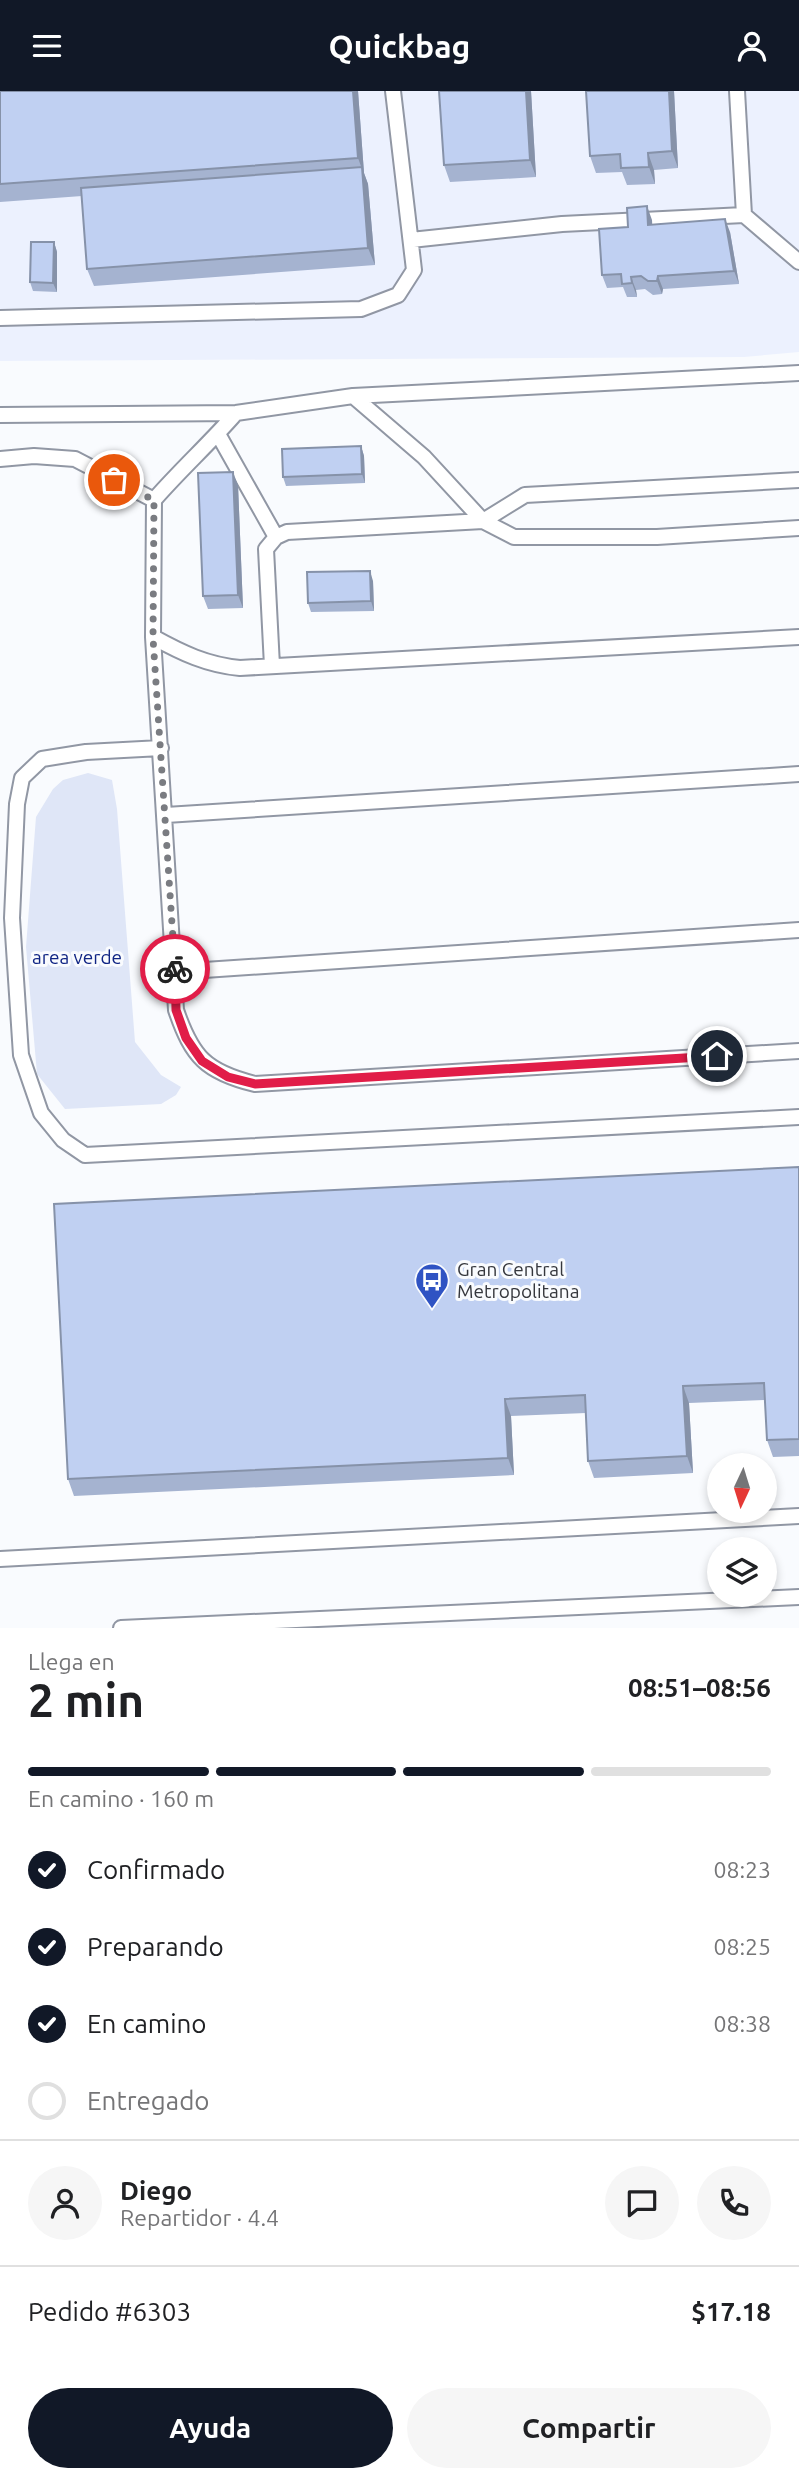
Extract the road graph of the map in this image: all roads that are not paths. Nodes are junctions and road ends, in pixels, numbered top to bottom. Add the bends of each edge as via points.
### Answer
1 (393, 91) edge
2 (737, 91) edge
3 (744, 215) junction
4 (411, 240) junction
5 (799, 262) edge
6 (0, 318) edge
7 (799, 373) edge
8 (353, 396) junction
9 (236, 413) junction
10 (0, 415) edge
11 (218, 435) junction
12 (0, 459) edge
13 (799, 480) edge
14 (154, 500) junction
15 (482, 521) junction
16 (799, 528) edge
17 (276, 537) junction
18 (799, 637) edge
19 (153, 638) junction
20 (272, 667) junction
21 (161, 748) junction
22 (799, 774) edge
23 (166, 815) junction
24 (799, 930) edge
25 (175, 972) junction
26 (799, 1051) edge
27 (799, 1117) edge
28 (799, 1517) edge
29 (0, 1559) edge
30 (799, 1597) edge
31 (121, 1628) edge

1 - 4 lane
2 - 3 lane
3 - 4 lane via 562,224
3 - 5 lane
4 - 6 lane via 414,270 398,295 361,309
7 - 8 lane
8 - 9 lane
8 - 15 lane via 424,457
9 - 10 lane
9 - 11 lane
11 - 14 lane
11 - 17 lane
12 - 14 lane via 75,459
13 - 15 lane via 525,495
14 - 19 lane
15 - 16 lane via 514,537 657,537
15 - 17 lane via 287,532
17 - 20 lane via 266,549
18 - 20 lane
19 - 20 lane via 218,666
19 - 21 lane
21 - 23 lane
21 - 27 lane via 42,759 22,778 17,804 12,918 21,1055 41,1113 63,1140 85,1155
22 - 23 lane
23 - 25 lane
24 - 25 lane
25 - 26 lane via 176,1010 186,1038 202,1061 228,1077 255,1084
28 - 29 lane
30 - 31 lane

